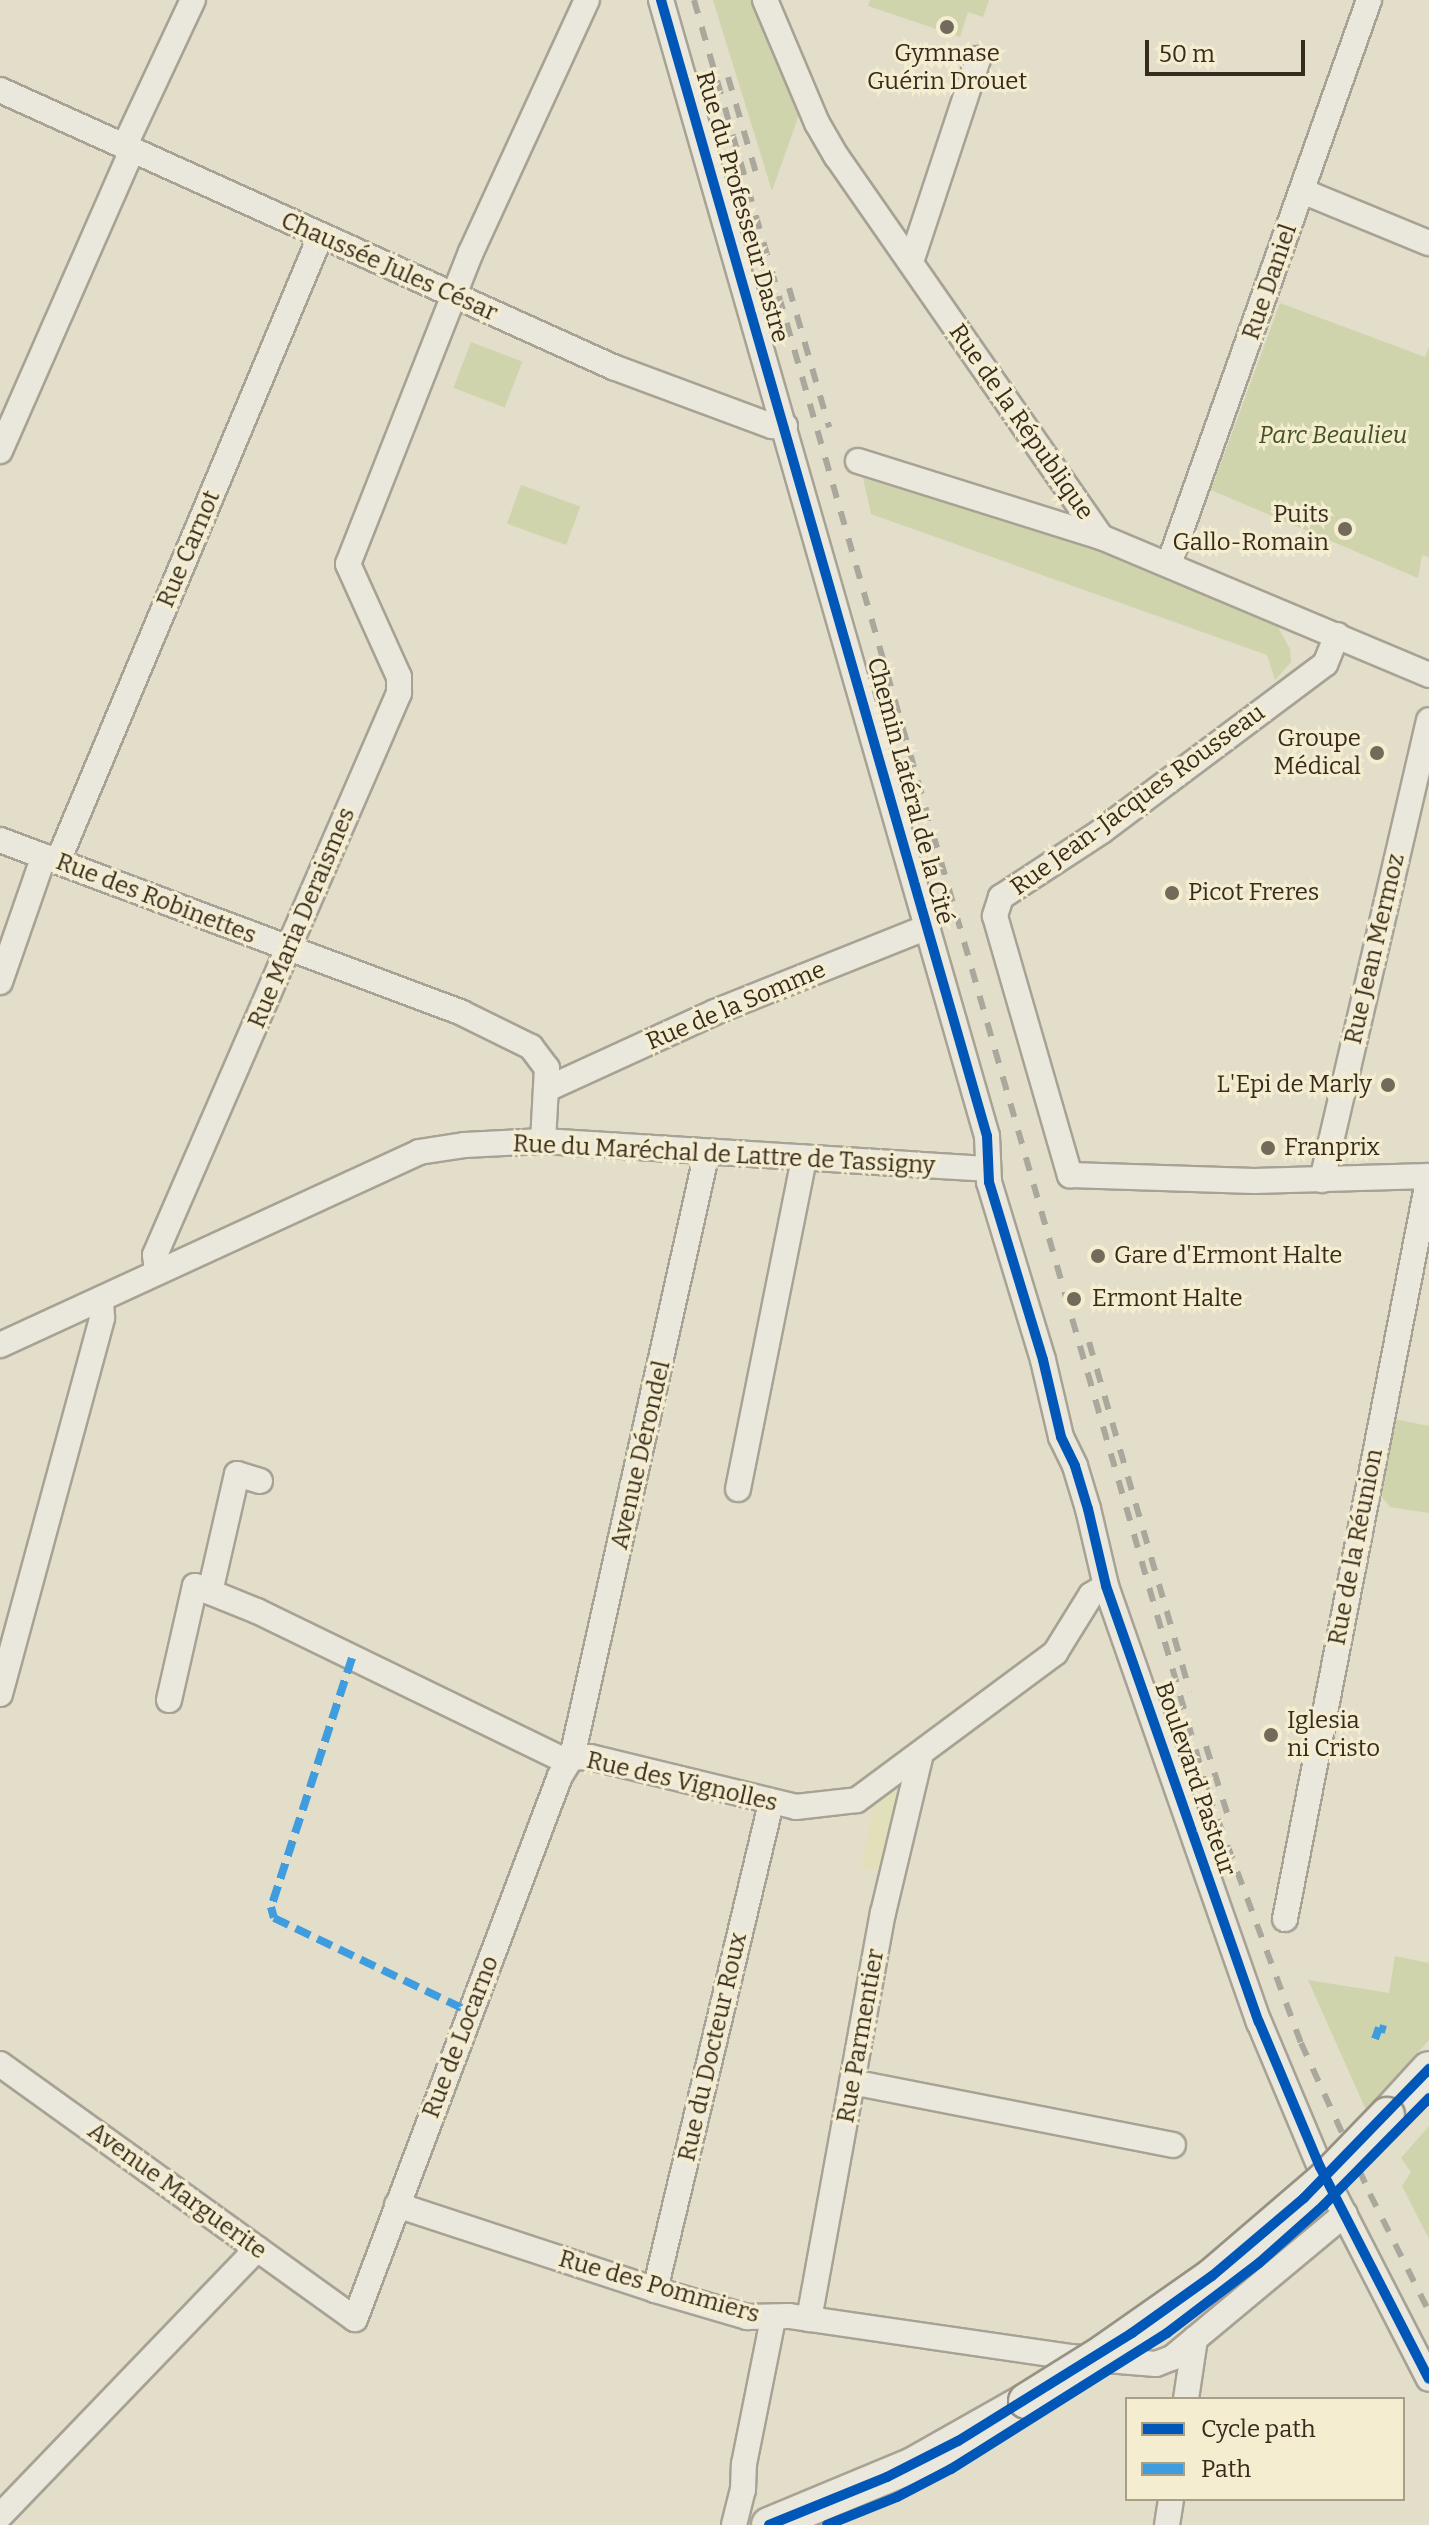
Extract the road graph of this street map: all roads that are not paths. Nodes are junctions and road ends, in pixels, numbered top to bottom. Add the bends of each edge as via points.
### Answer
1 (193, 0) edge
2 (587, 0) edge
3 (765, 0) edge
4 (1369, 0) edge
5 (660, 5) edge
6 (978, 59) dead end
7 (0, 90) edge
8 (128, 149) junction
9 (1302, 191) junction
10 (320, 237) junction
11 (1429, 243) edge
12 (911, 262) junction
13 (457, 296) junction
14 (785, 426) junction
15 (0, 451) edge
16 (858, 461) dead end
17 (1101, 537) junction
18 (1169, 564) junction
19 (1337, 635) junction
20 (1429, 675) edge
21 (1429, 720) edge
22 (0, 840) edge
23 (51, 859) junction
24 (927, 927) junction
25 (290, 949) junction
26 (0, 982) edge
27 (547, 1089) junction
28 (543, 1141) junction
29 (707, 1152) junction
30 (804, 1158) junction
31 (986, 1169) junction
32 (1429, 1176) edge
33 (1322, 1180) junction
34 (157, 1271) junction
35 (101, 1299) junction
36 (0, 1345) edge
37 (260, 1481) dead end
38 (738, 1489) dead end
39 (1106, 1586) junction
40 (210, 1592) junction
41 (0, 1694) edge
42 (169, 1700) dead end
43 (921, 1754) junction
44 (572, 1757) junction
45 (771, 1803) junction
46 (1285, 1919) dead end
47 (0, 2064) edge
48 (1429, 2069) edge
49 (852, 2082) junction
50 (1429, 2098) edge
51 (1392, 2124) junction
52 (1173, 2145) dead end
53 (1320, 2167) junction
54 (397, 2205) junction
55 (1345, 2214) junction
56 (257, 2249) junction
57 (655, 2290) junction
58 (355, 2319) joint
59 (773, 2319) junction
60 (809, 2319) junction
61 (1195, 2339) junction
62 (1070, 2357) junction
63 (1429, 2379) edge
64 (1186, 2397) edge
65 (1031, 2409) junction
66 (743, 2490) junction
67 (1171, 2501) edge
68 (0, 2516) edge
69 (734, 2525) edge
70 (770, 2525) edge
71 (827, 2525) edge
72 (1167, 2525) edge

1 - 8 street
2 - 13 street via 471,252
3 - 12 street, Rue de la République via 817,123
4 - 9 street, Rue Daniel
5 - 14 street, Rue du Professeur Dastre
6 - 12 street
7 - 8 street, Chaussée Jules César
8 - 10 street, Chaussée Jules César
8 - 15 street
9 - 11 street
9 - 18 street, Rue Daniel
10 - 13 street, Chaussée Jules César
10 - 23 street, Rue Carnot
12 - 17 street, Rue de la République
13 - 14 street, Chaussée Jules César via 613,367 772,426
13 - 25 street, Rue Maria Deraismes via 348,564 399,677 399,693
14 - 24 street, Chemin Latéral de la Cité
16 - 17 street
17 - 18 street, Rue de la République
18 - 19 street, Rue de la République
19 - 20 street, Rue de la République
19 - 33 street, Rue Jean-Jacques Rousseau via 1325,664 1102,831 1001,897 996,923 1067,1172 1117,1180
21 - 33 street, Rue Jean Mermoz
22 - 23 street, Rue des Robinettes
23 - 25 street, Rue des Robinettes
23 - 26 street, Rue Carnot
24 - 27 street, Rue de la Somme via 715,1012
24 - 31 street, Chemin Latéral de la Cité via 987,1136
25 - 27 street, Rue des Robinettes via 462,1013 531,1047 547,1068
25 - 34 street, Rue Maria Deraismes via 155,1255
27 - 28 street, Rue des Robinettes
28 - 29 street, Rue du Maréchal de Lattre de Tassigny
28 - 34 street, Rue du Maréchal de Lattre de Tassigny via 419,1152
29 - 30 street, Rue du Maréchal de Lattre de Tassigny
29 - 44 street, Avenue Dérondel
30 - 31 street, Rue du Maréchal de Lattre de Tassigny
30 - 38 street
31 - 39 street, Boulevard Pasteur
32 - 33 street
32 - 46 street, Rue de la Réunion
34 - 35 street, Rue du Maréchal de Lattre de Tassigny
35 - 36 street, Rue du Maréchal de Lattre de Tassigny
35 - 41 street via 102,1318
37 - 40 street via 237,1474
39 - 43 street, Rue des Vignolles via 1091,1595 1055,1653
39 - 53 street, Boulevard Pasteur via 1259,2022
40 - 42 street via 195,1586
40 - 44 street, Rue des Vignolles via 560,1758
43 - 45 street, Rue des Vignolles via 857,1800 796,1807
43 - 49 street, Rue Parmentier via 883,1913
44 - 45 street, Rue des Vignolles via 590,1757
44 - 54 street, Rue de Locarno via 560,1776
45 - 57 street, Rue du Docteur Roux
47 - 56 street, Avenue Marguerite
48 - 51 main road
49 - 52 street
49 - 60 street, Rue Parmentier
50 - 51 main road
51 - 65 main road, bridge via 1212,2276
53 - 55 street, Boulevard Pasteur
53 - 62 street via 1275,2216 1106,2342
54 - 57 street, Rue des Pommiers
54 - 58 street, Rue de Locarno
55 - 61 street, Rue des Pommiers
55 - 63 street, Boulevard Pasteur
56 - 58 street, Avenue Marguerite
56 - 68 street
57 - 59 street, Rue des Pommiers via 747,2317
59 - 60 street, Rue des Pommiers
59 - 66 street
60 - 62 street, Rue des Pommiers
61 - 62 street, Rue des Pommiers via 1156,2364
61 - 64 street
65 - 70 main road
65 - 71 main road via 928,2482
66 - 69 street
66 - 70 street
67 - 72 street

